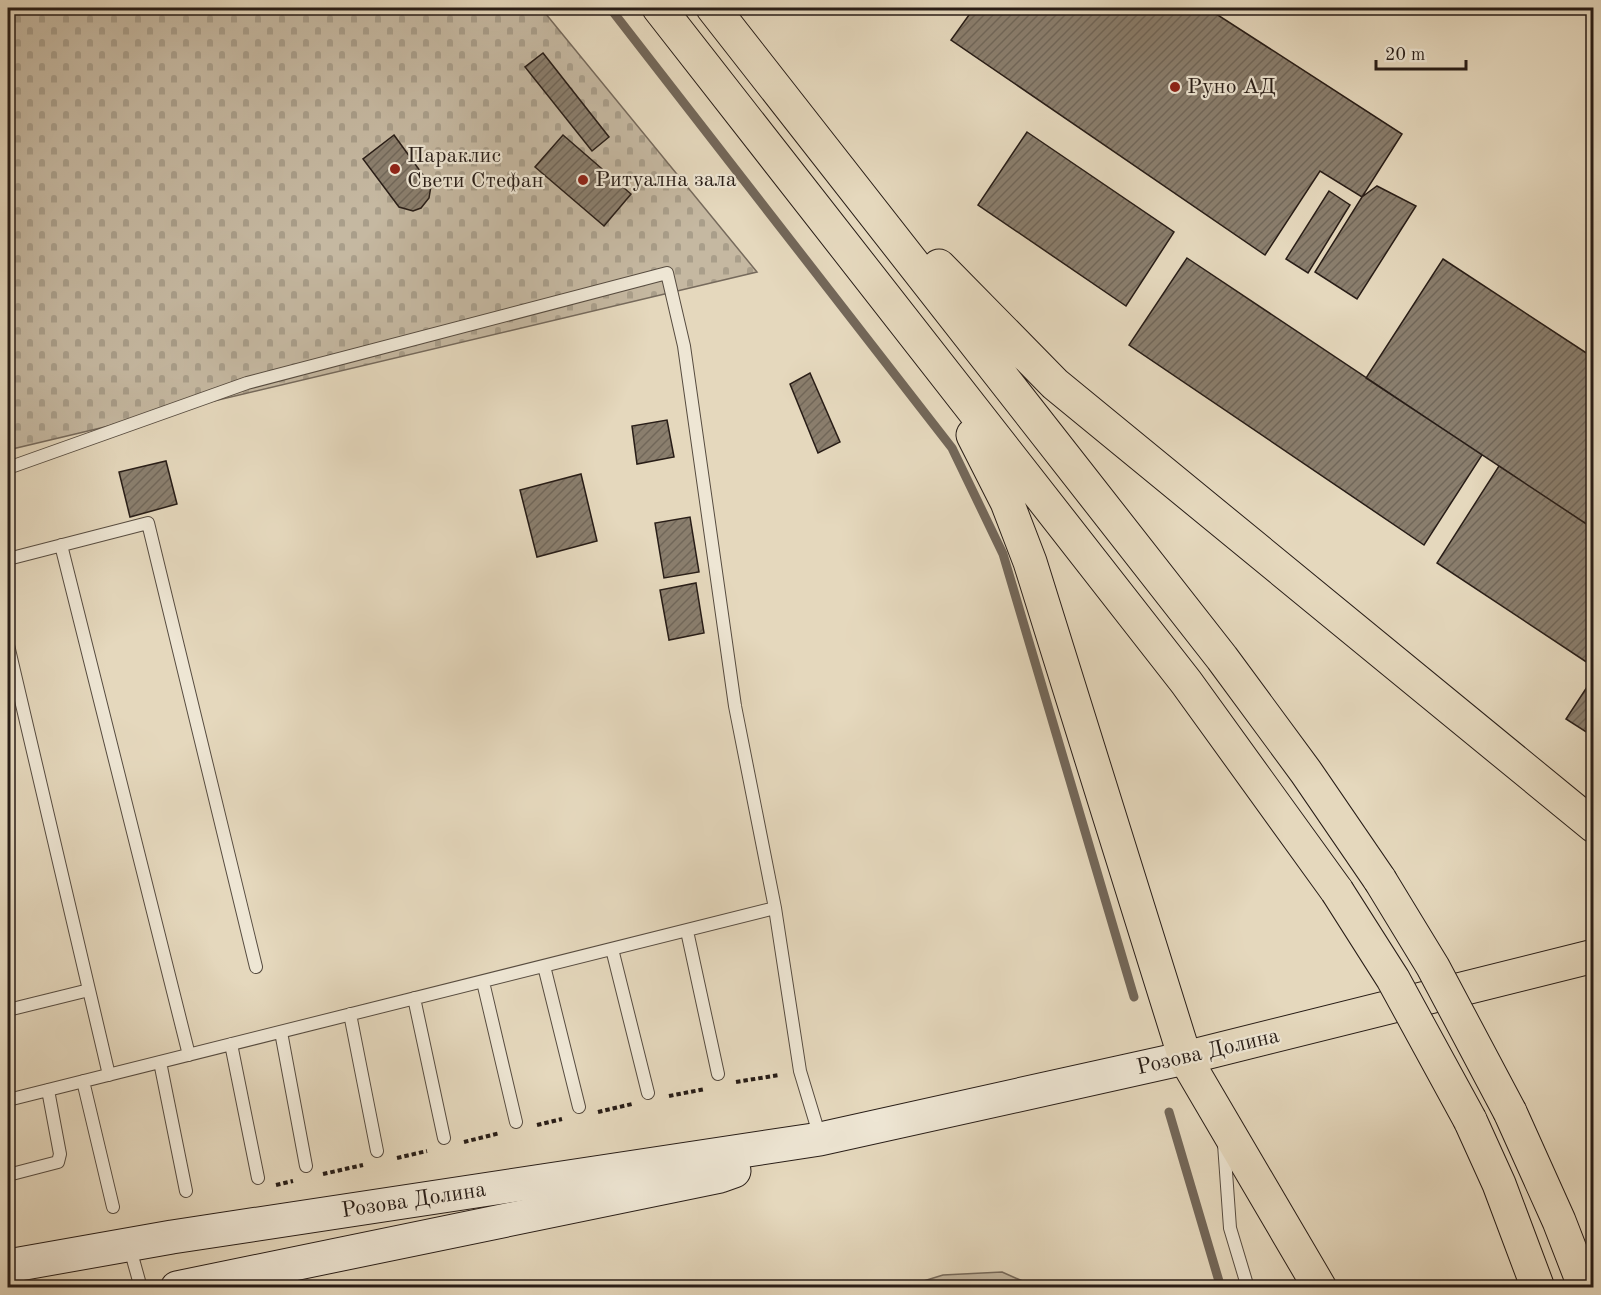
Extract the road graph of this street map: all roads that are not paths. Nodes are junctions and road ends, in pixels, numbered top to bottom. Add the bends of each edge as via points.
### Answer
1 (659, 8) edge
2 (713, 8) edge
3 (784, 99) junction
4 (921, 342) junction
5 (8, 468) edge
6 (62, 545) junction
7 (8, 559) edge
8 (8, 645) edge
9 (1593, 826) edge
10 (775, 908) junction
11 (687, 931) junction
12 (612, 949) junction
13 (1593, 956) edge
14 (544, 966) junction
15 (256, 967) dead end
16 (483, 981) junction
17 (89, 990) junction
18 (414, 998) junction
19 (8, 1010) edge
20 (350, 1014) junction
21 (281, 1032) junction
22 (231, 1044) junction
23 (189, 1054) junction
24 (1185, 1058) junction
25 (160, 1062) junction
26 (718, 1074) dead end
27 (109, 1075) junction
28 (83, 1081) junction
29 (48, 1090) junction
30 (648, 1093) dead end
31 (8, 1100) edge
32 (579, 1107) dead end
33 (522, 1124) road end
34 (1224, 1128) junction
35 (444, 1138) dead end
36 (820, 1139) junction
37 (377, 1150) dead end
38 (306, 1166) dead end
39 (8, 1175) edge
40 (258, 1178) dead end
41 (186, 1191) dead end
42 (113, 1207) dead end
43 (129, 1244) junction
44 (8, 1266) edge
45 (141, 1287) edge
46 (177, 1287) edge
47 (1248, 1287) edge
48 (1320, 1287) edge
49 (1538, 1287) edge
50 (1585, 1287) edge

1 - 4 main road
2 - 3 main road
3 - 9 main road via 986,316 1055,384
3 - 50 main road, bridge via 1243,686 1380,880 1433,967 1510,1112 1551,1200
4 - 24 main road via 993,470 1021,535
4 - 49 main road, bridge via 1234,746 1337,891 1393,979 1470,1120
5 - 10 lane via 247,383 668,273 684,346 735,706
6 - 7 lane
6 - 15 lane via 148,523
6 - 23 lane
8 - 17 lane
10 - 11 lane
10 - 36 lane via 800,1071
11 - 12 lane
11 - 26 lane
12 - 14 lane
12 - 30 lane
13 - 24 main road, Розова Долина
14 - 16 lane
14 - 32 lane
16 - 18 lane
16 - 33 lane
17 - 19 lane
17 - 27 lane
18 - 20 lane
18 - 35 lane
20 - 21 lane
20 - 37 lane
21 - 22 lane
21 - 38 lane
22 - 23 lane
22 - 40 lane
23 - 25 lane
24 - 34 main road
24 - 36 street, Розова Долина
25 - 27 lane
25 - 41 lane
27 - 28 lane
28 - 29 lane
28 - 42 lane
29 - 31 lane
29 - 39 lane via 60,1154 58,1162
34 - 47 lane via 1230,1228
34 - 48 main road
36 - 43 street, Розова Долина
36 - 46 street, Розова Долина via 720,1176
43 - 44 street, Розова Долина
43 - 45 lane

